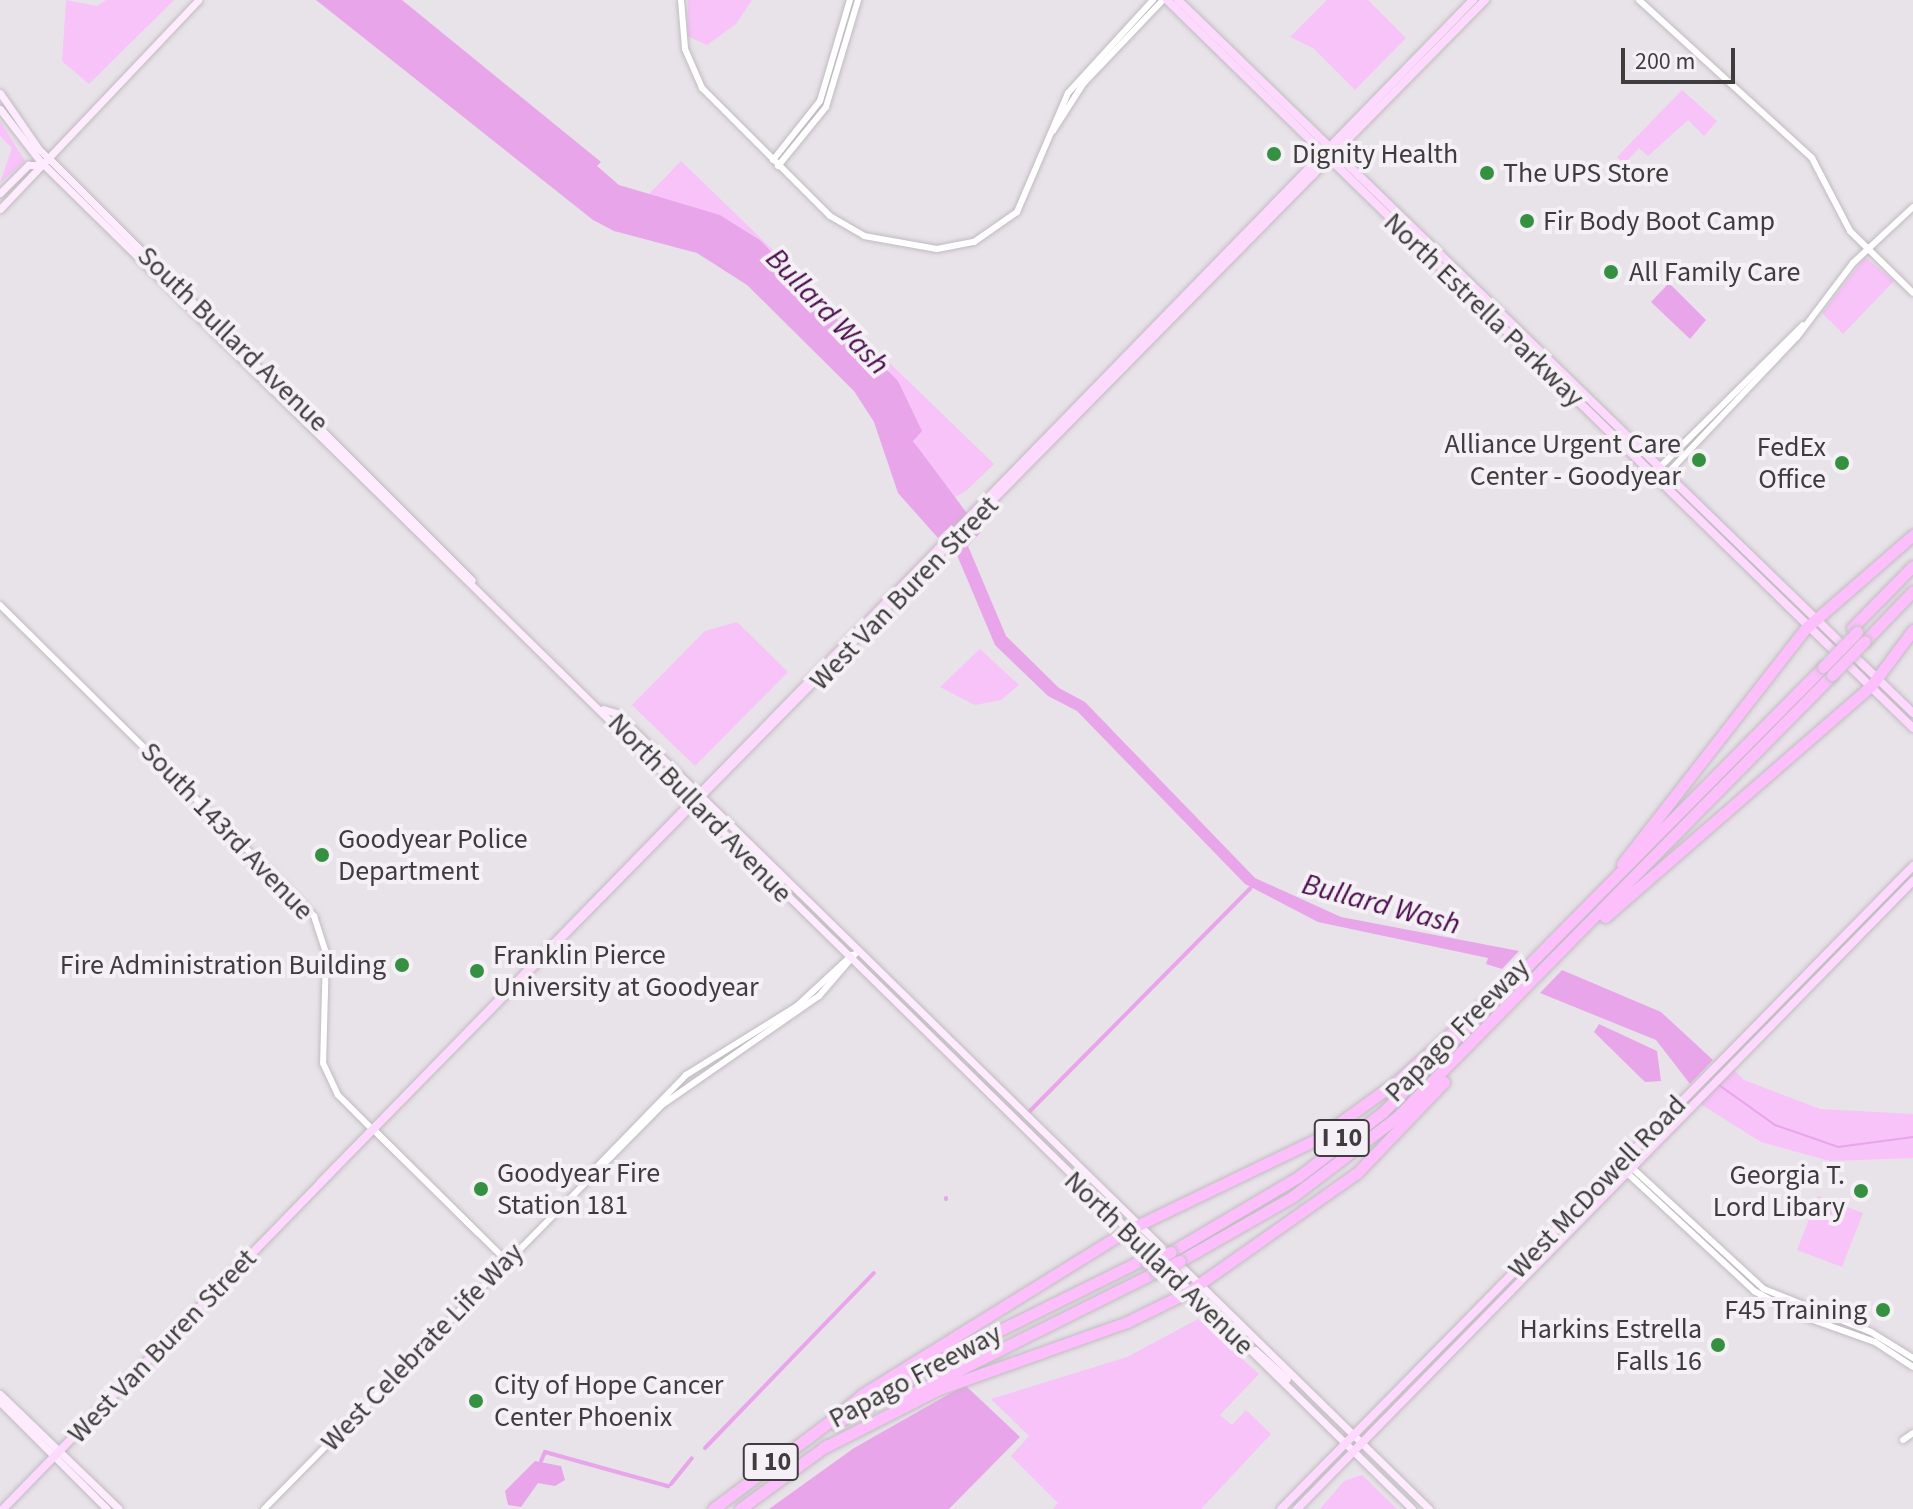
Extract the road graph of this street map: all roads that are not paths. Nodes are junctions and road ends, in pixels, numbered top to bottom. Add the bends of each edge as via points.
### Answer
1 (198, 0) edge
2 (681, 0) edge
3 (850, 0) edge
4 (858, 0) edge
5 (1153, 0) edge
6 (1165, 0) edge
7 (1178, 0) edge
8 (1473, 0) edge
9 (1485, 0) edge
10 (1639, 0) edge
11 (1410, 71) junction
12 (1248, 74) junction
13 (1076, 88) junction
14 (0, 93) edge
15 (0, 109) edge
16 (1330, 152) junction
17 (41, 160) junction
18 (776, 163) junction
19 (0, 193) edge
20 (1913, 207) edge
21 (0, 209) edge
22 (1866, 249) junction
23 (1913, 293) edge
24 (1540, 363) junction
25 (1572, 382) junction
26 (1582, 405) junction
27 (1616, 423) junction
28 (1664, 470) junction
29 (1656, 478) junction
30 (1913, 535) edge
31 (1734, 538) junction
32 (1729, 548) junction
33 (1913, 566) edge
34 (1913, 575) edge
35 (1913, 591) edge
36 (0, 605) edge
37 (1813, 622) junction
38 (1913, 630) edge
39 (1858, 634) junction
40 (1825, 668) junction
41 (1874, 682) junction
42 (603, 709) junction
43 (1913, 713) edge
44 (776, 719) junction
45 (1913, 728) edge
46 (696, 792) junction
47 (703, 800) junction
48 (687, 801) junction
49 (695, 808) junction
50 (1622, 864) junction
51 (1912, 875) edge
52 (857, 952) junction
53 (850, 960) junction
54 (1547, 965) junction
55 (1793, 986) junction
56 (1494, 996) junction
57 (474, 1020) junction
58 (1775, 1020) junction
59 (931, 1040) junction
60 (463, 1043) junction
61 (1459, 1058) junction
62 (971, 1065) junction
63 (373, 1130) junction
64 (1621, 1162) junction
65 (1629, 1170) junction
66 (1576, 1208) junction
67 (1556, 1228) junction
68 (1131, 1229) junction
69 (1563, 1238) junction
70 (1172, 1254) junction
71 (506, 1260) junction
72 (1539, 1262) junction
73 (1149, 1265) junction
74 (1193, 1290) junction
75 (1488, 1298) junction
76 (1496, 1306) junction
77 (1800, 1312) junction
78 (1446, 1342) junction
79 (1242, 1344) junction
80 (1913, 1358) edge
81 (1913, 1367) edge
82 (1429, 1375) junction
83 (1294, 1379) junction
84 (0, 1394) edge
85 (0, 1402) edge
86 (833, 1419) junction
87 (1913, 1433) edge
88 (1353, 1436) junction
89 (1903, 1440) dead end
90 (1345, 1444) junction
91 (1361, 1444) junction
92 (823, 1448) junction
93 (1353, 1452) junction
94 (58, 1453) junction
95 (3, 1509) edge
96 (107, 1509) edge
97 (119, 1509) edge
98 (264, 1509) edge
99 (713, 1509) edge
100 (722, 1509) edge
101 (740, 1509) edge
102 (1281, 1509) edge
103 (1297, 1509) edge
104 (1412, 1509) edge
105 (1429, 1509) edge

1 - 17 main road
2 - 18 street via 682,38 696,79
3 - 18 street via 820,101
4 - 18 street via 826,107
5 - 13 street
6 - 12 main road, North Estrella Parkway
6 - 13 street
7 - 12 main road, North Estrella Parkway
8 - 11 main road, West Van Buren Street
9 - 11 main road, West Van Buren Street
10 - 22 street via 1816,162 1846,224
11 - 16 main road, West Van Buren Street
12 - 16 main road, North Estrella Parkway
13 - 18 street via 1024,204 1000,228 958,247 924,247 853,231
14 - 17 main road, South Bullard Avenue
15 - 17 main road, South Bullard Avenue
16 - 24 main road, North Estrella Parkway
16 - 25 main road, North Estrella Parkway
16 - 44 main road, West Van Buren Street
17 - 19 main road via 28,165
17 - 21 main road
17 - 42 main road, South Bullard Avenue via 439,541
20 - 22 street
22 - 23 street
22 - 28 street via 1807,322
24 - 25 main road
24 - 26 main road, North Estrella Parkway
25 - 27 main road, North Estrella Parkway
26 - 27 main road
26 - 29 main road, North Estrella Parkway
27 - 28 main road, North Estrella Parkway
28 - 29 street
28 - 31 main road, North Estrella Parkway
29 - 32 main road, North Estrella Parkway
30 - 37 highway
31 - 32 main road
31 - 37 main road, North Estrella Parkway
32 - 37 main road, North Estrella Parkway
33 - 39 highway, Papago Freeway / I 10
34 - 39 highway
35 - 39 highway, Papago Freeway / I 10
36 - 63 street, South 143rd Avenue via 314,916 326,952 323,1063 347,1106
37 - 41 main road, North Estrella Parkway
37 - 50 highway
38 - 41 highway
39 - 40 highway, Papago Freeway / I 10, bridge
39 - 40 highway, Papago Freeway / I 10
40 - 50 highway, Papago Freeway / I 10
40 - 54 highway, Papago Freeway / I 10
40 - 70 highway via 1383,1112 1298,1177
41 - 43 main road
41 - 45 main road
41 - 54 highway via 1559,962
42 - 46 main road, North Bullard Avenue via 615,711
42 - 48 main road, North Bullard Avenue
44 - 46 main road, West Van Buren Street
44 - 47 main road, West Van Buren Street
46 - 47 main road, North Bullard Avenue
46 - 48 main road, West Van Buren Street
47 - 49 main road, West Van Buren Street
47 - 52 main road, North Bullard Avenue
48 - 49 main road, North Bullard Avenue
48 - 57 main road, West Van Buren Street
49 - 53 main road, North Bullard Avenue
49 - 60 main road, West Van Buren Street
50 - 56 highway, Papago Freeway / I 10
51 - 55 main road, West McDowell Road
51 - 58 main road, West McDowell Road
52 - 53 street, West Celebrate Life Way
52 - 62 main road, North Bullard Avenue
53 - 59 main road, North Bullard Avenue
53 - 71 street, West Celebrate Life Way via 775,1025 695,1068
54 - 61 highway, Papago Freeway / I 10
55 - 58 main road
55 - 64 main road, West McDowell Road
56 - 68 highway via 1326,1133
56 - 70 highway, Papago Freeway / I 10 via 1334,1144
57 - 60 main road
57 - 63 main road, West Van Buren Street
58 - 65 main road, West McDowell Road
59 - 62 main road via 940,1039
59 - 68 main road, North Bullard Avenue
60 - 63 main road, West Van Buren Street
61 - 70 highway, Papago Freeway / I 10 via 1329,1170
61 - 74 highway via 1357,1173
62 - 68 main road, North Bullard Avenue
63 - 71 street, South 143rd Avenue
63 - 94 main road, West Van Buren Street
64 - 65 street
64 - 66 main road, West McDowell Road
65 - 69 main road, West McDowell Road
65 - 77 street via 1737,1277
66 - 67 main road, West McDowell Road
66 - 69 main road
67 - 72 main road
67 - 75 main road, West McDowell Road
68 - 74 main road, North Bullard Avenue
68 - 86 highway via 863,1394
69 - 72 main road, West McDowell Road
70 - 73 highway, Papago Freeway / I 10, bridge
70 - 73 highway, Papago Freeway / I 10, bridge
71 - 98 street, West Celebrate Life Way
72 - 76 main road, West McDowell Road
73 - 86 highway, Papago Freeway / I 10
73 - 92 highway, Papago Freeway / I 10 via 893,1403
73 - 100 highway via 880,1397 795,1451
74 - 79 main road, North Bullard Avenue
74 - 83 main road, North Bullard Avenue
74 - 92 highway via 1127,1322 939,1389
75 - 76 main road
75 - 78 main road, West McDowell Road
76 - 82 main road, West McDowell Road
77 - 80 street via 1871,1332
77 - 81 street via 1863,1337
78 - 82 main road
78 - 88 main road, West McDowell Road
79 - 83 main road
79 - 90 main road, North Bullard Avenue
82 - 91 main road, West McDowell Road
83 - 88 main road, North Bullard Avenue
84 - 94 main road
85 - 94 main road
86 - 99 highway, Papago Freeway / I 10
87 - 89 street
88 - 90 main road, West McDowell Road
88 - 91 main road, North Bullard Avenue
90 - 93 main road, North Bullard Avenue
90 - 102 main road, West McDowell Road
91 - 93 main road, West McDowell Road
91 - 105 main road, North Bullard Avenue
92 - 101 highway, Papago Freeway / I 10
93 - 103 main road, West McDowell Road
93 - 104 main road, North Bullard Avenue
94 - 95 main road, West Van Buren Street
94 - 96 main road
94 - 97 main road

